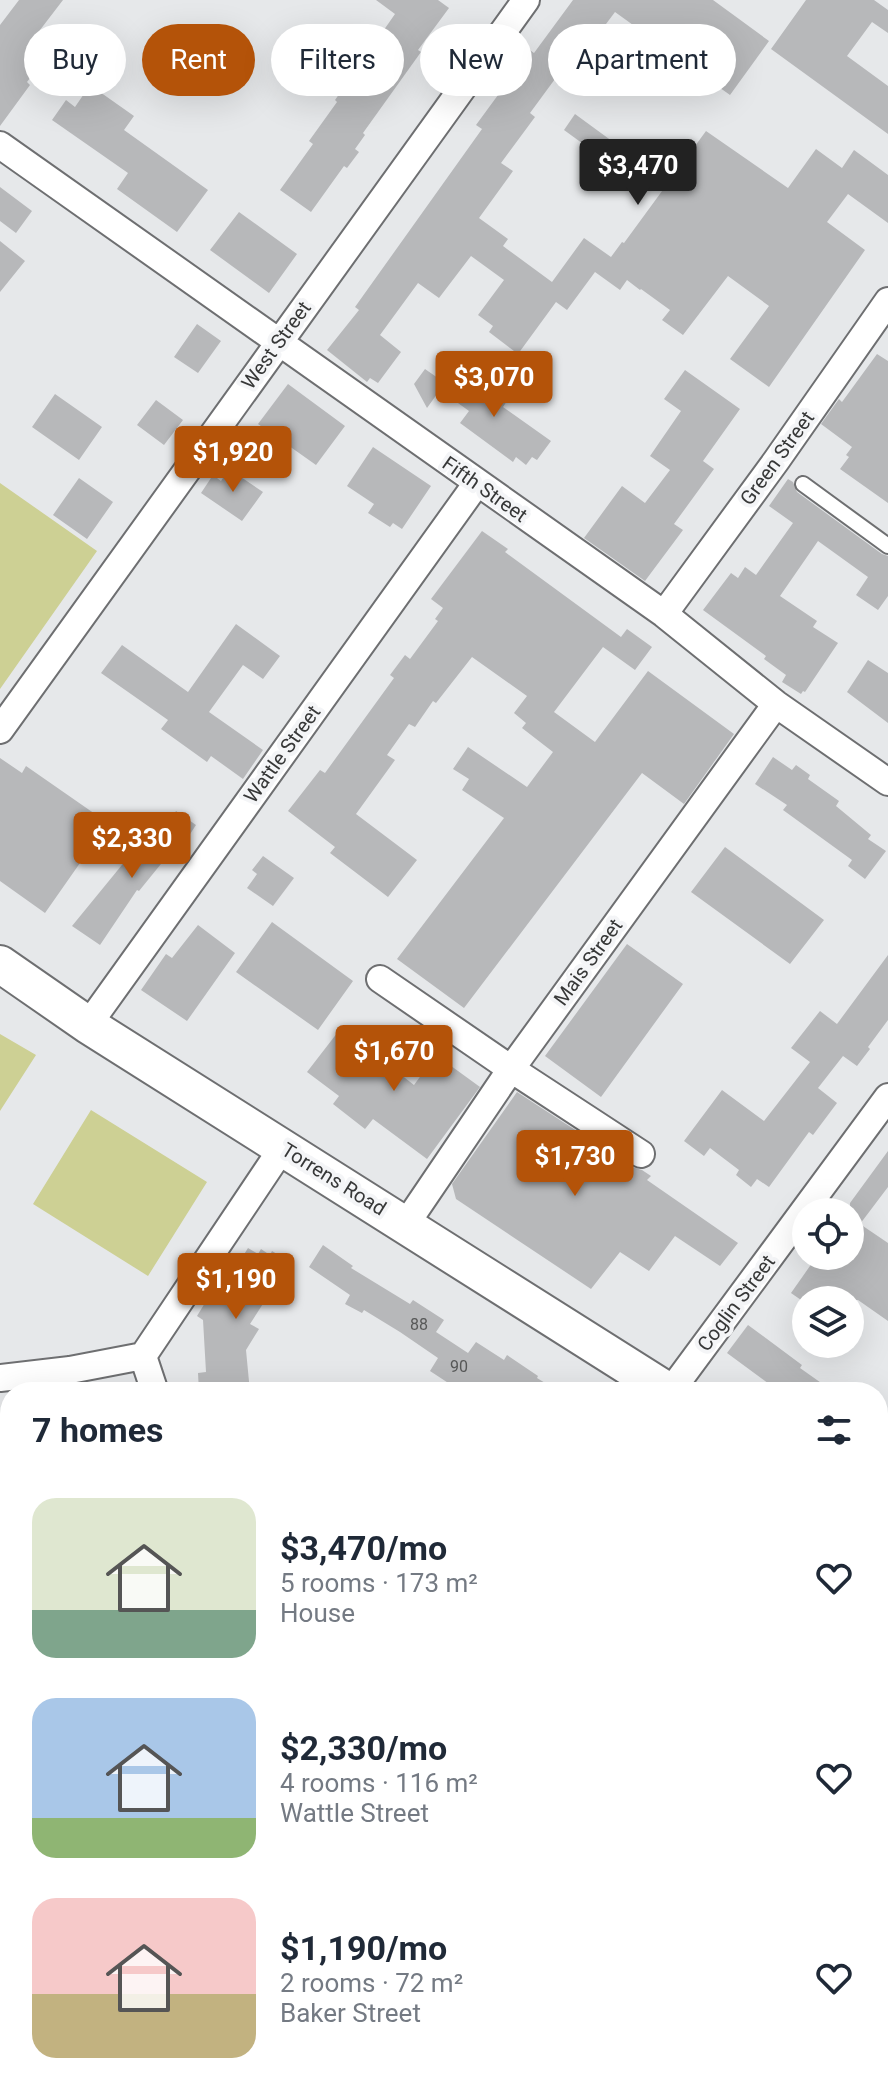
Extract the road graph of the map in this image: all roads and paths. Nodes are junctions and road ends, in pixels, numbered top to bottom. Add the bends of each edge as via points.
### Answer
1 (526, 0) edge
2 (0, 145) edge
3 (888, 301) edge
4 (277, 343) junction
5 (477, 483) junction
6 (803, 484) dead end
7 (888, 546) edge
8 (664, 614) junction
9 (776, 704) junction
10 (0, 730) edge
11 (888, 782) edge
12 (0, 964) edge
13 (380, 979) dead end
14 (88, 1025) junction
15 (511, 1069) junction
16 (888, 1097) edge
17 (283, 1147) junction
18 (641, 1154) dead end
19 (406, 1224) junction
20 (143, 1356) junction
21 (0, 1378) edge
22 (152, 1382) edge
23 (653, 1382) edge
24 (676, 1382) edge

1 - 4 street, West Street
2 - 4 street, Fifth Street
3 - 8 street, Green Street
4 - 5 street, Fifth Street
4 - 10 street, West Street
5 - 8 street, Fifth Street
5 - 14 street, Wattle Street
6 - 7 lane
8 - 9 street, Fifth Street
9 - 11 street, Fifth Street
9 - 15 street, Mais Street
12 - 14 main road, Torrens Road
13 - 15 street
14 - 17 main road, Torrens Road
15 - 18 street
15 - 19 street, Mais Street
16 - 24 street, Coglin Street
17 - 19 main road, Torrens Road
17 - 20 street
19 - 23 main road, Torrens Road
20 - 21 street
20 - 22 street

